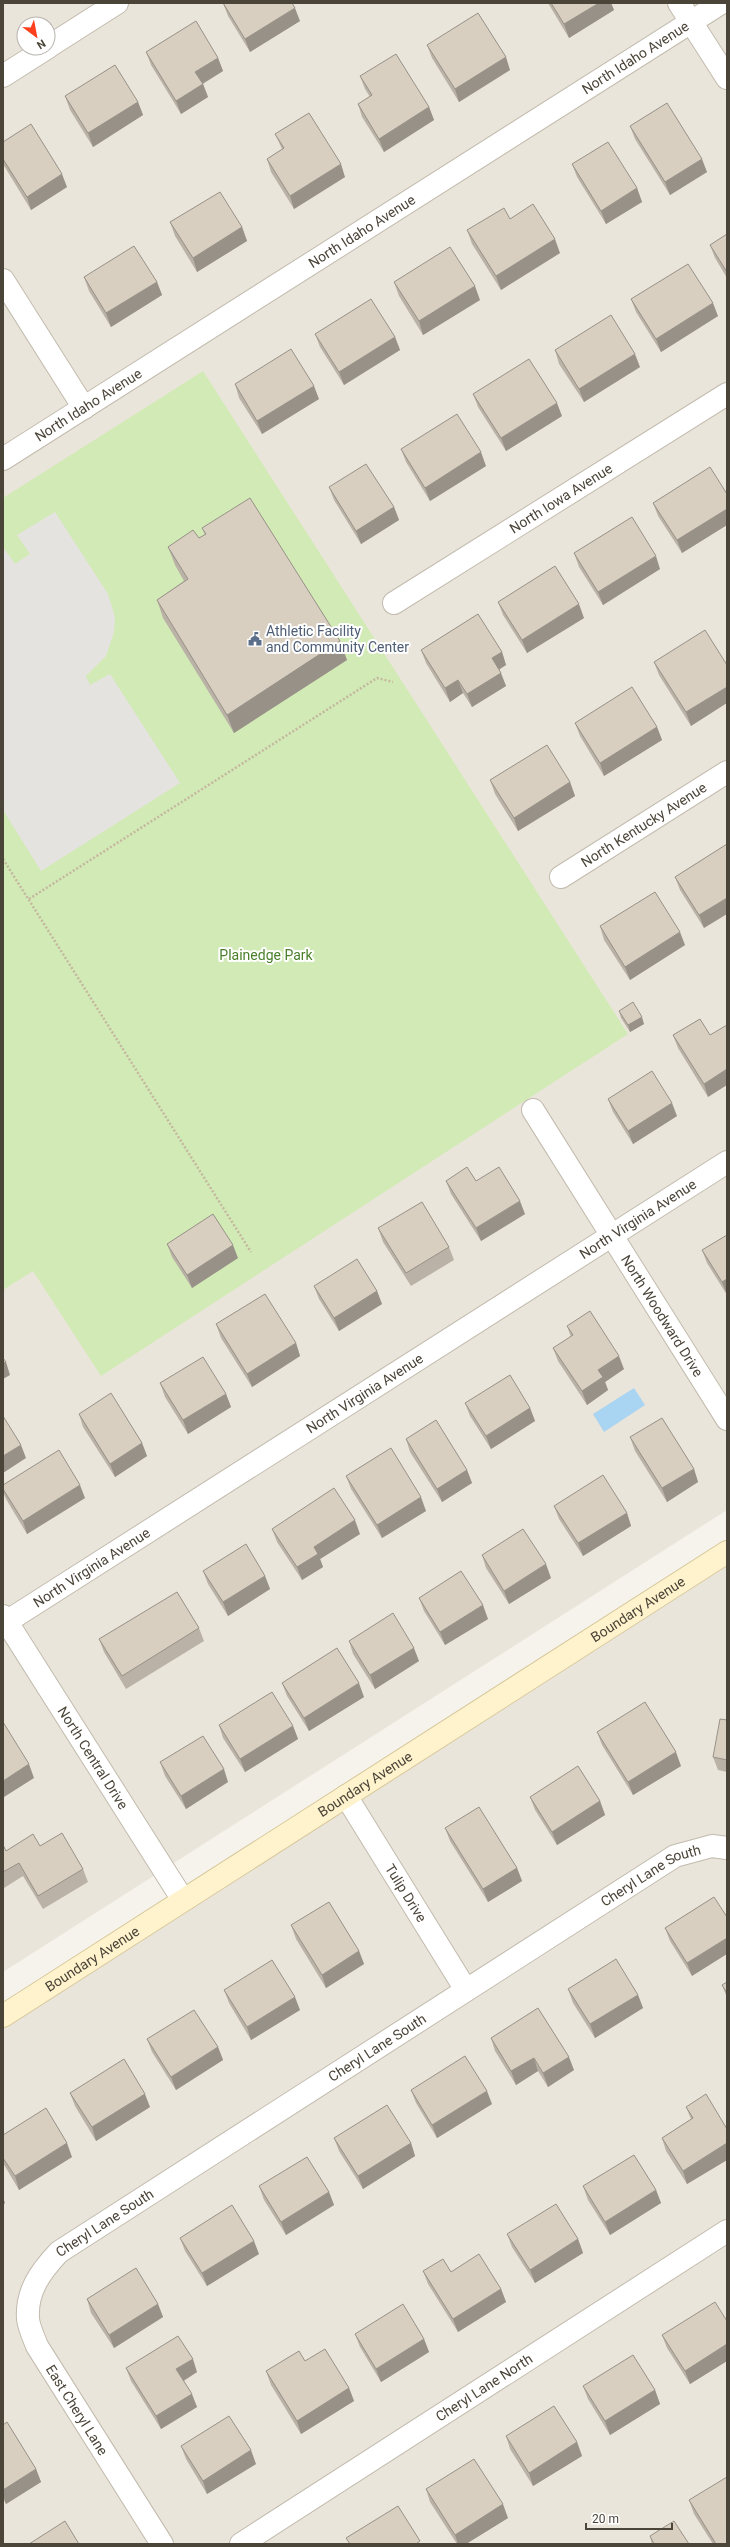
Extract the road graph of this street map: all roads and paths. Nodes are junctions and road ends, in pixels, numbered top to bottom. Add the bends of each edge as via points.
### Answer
1 (117, 3) edge
2 (679, 3) edge
3 (721, 3) edge
4 (691, 22) junction
5 (56, 42) edge
6 (34, 56) edge
7 (3, 76) edge
8 (727, 78) edge
9 (3, 280) edge
10 (727, 394) edge
11 (84, 408) junction
12 (3, 459) edge
13 (394, 603) dead end
14 (393, 682) dead end
15 (727, 772) edge
16 (3, 859) edge
17 (561, 877) dead end
18 (29, 900) junction
19 (533, 1110) dead end
20 (727, 1162) edge
21 (612, 1236) junction
22 (251, 1252) dead end
23 (727, 1419) edge
24 (727, 1552) edge
25 (4, 1620) edge
26 (346, 1796) junction
27 (724, 1847) edge
28 (183, 1900) junction
29 (466, 1990) junction
30 (3, 2016) edge
31 (727, 2231) edge
32 (43, 2269) joint
33 (162, 2544) edge
34 (241, 2544) edge

1 - 5 street
2 - 4 street
3 - 4 street, North Idaho Avenue
4 - 8 street
4 - 11 street, North Idaho Avenue
6 - 7 street
9 - 11 street
10 - 13 street, North Iowa Avenue
11 - 12 street, North Idaho Avenue
14 - 18 path via 377,678
15 - 17 street, North Kentucky Avenue
16 - 18 path
18 - 22 path
19 - 21 street, North Woodward Drive
20 - 21 street, North Virginia Avenue
21 - 23 street, North Woodward Drive
21 - 25 street, North Virginia Avenue
24 - 26 main road, Boundary Avenue
25 - 28 street, North Central Drive
26 - 28 main road, Boundary Avenue
26 - 29 street, Tulip Drive
27 - 29 street, Cheryl Lane South via 712,1846 676,1856
28 - 30 main road, Boundary Avenue
29 - 32 street, Cheryl Lane South via 59,2252
31 - 34 street, Cheryl Lane North
32 - 33 street, East Cheryl Lane via 31,2290 28,2319 37,2346

